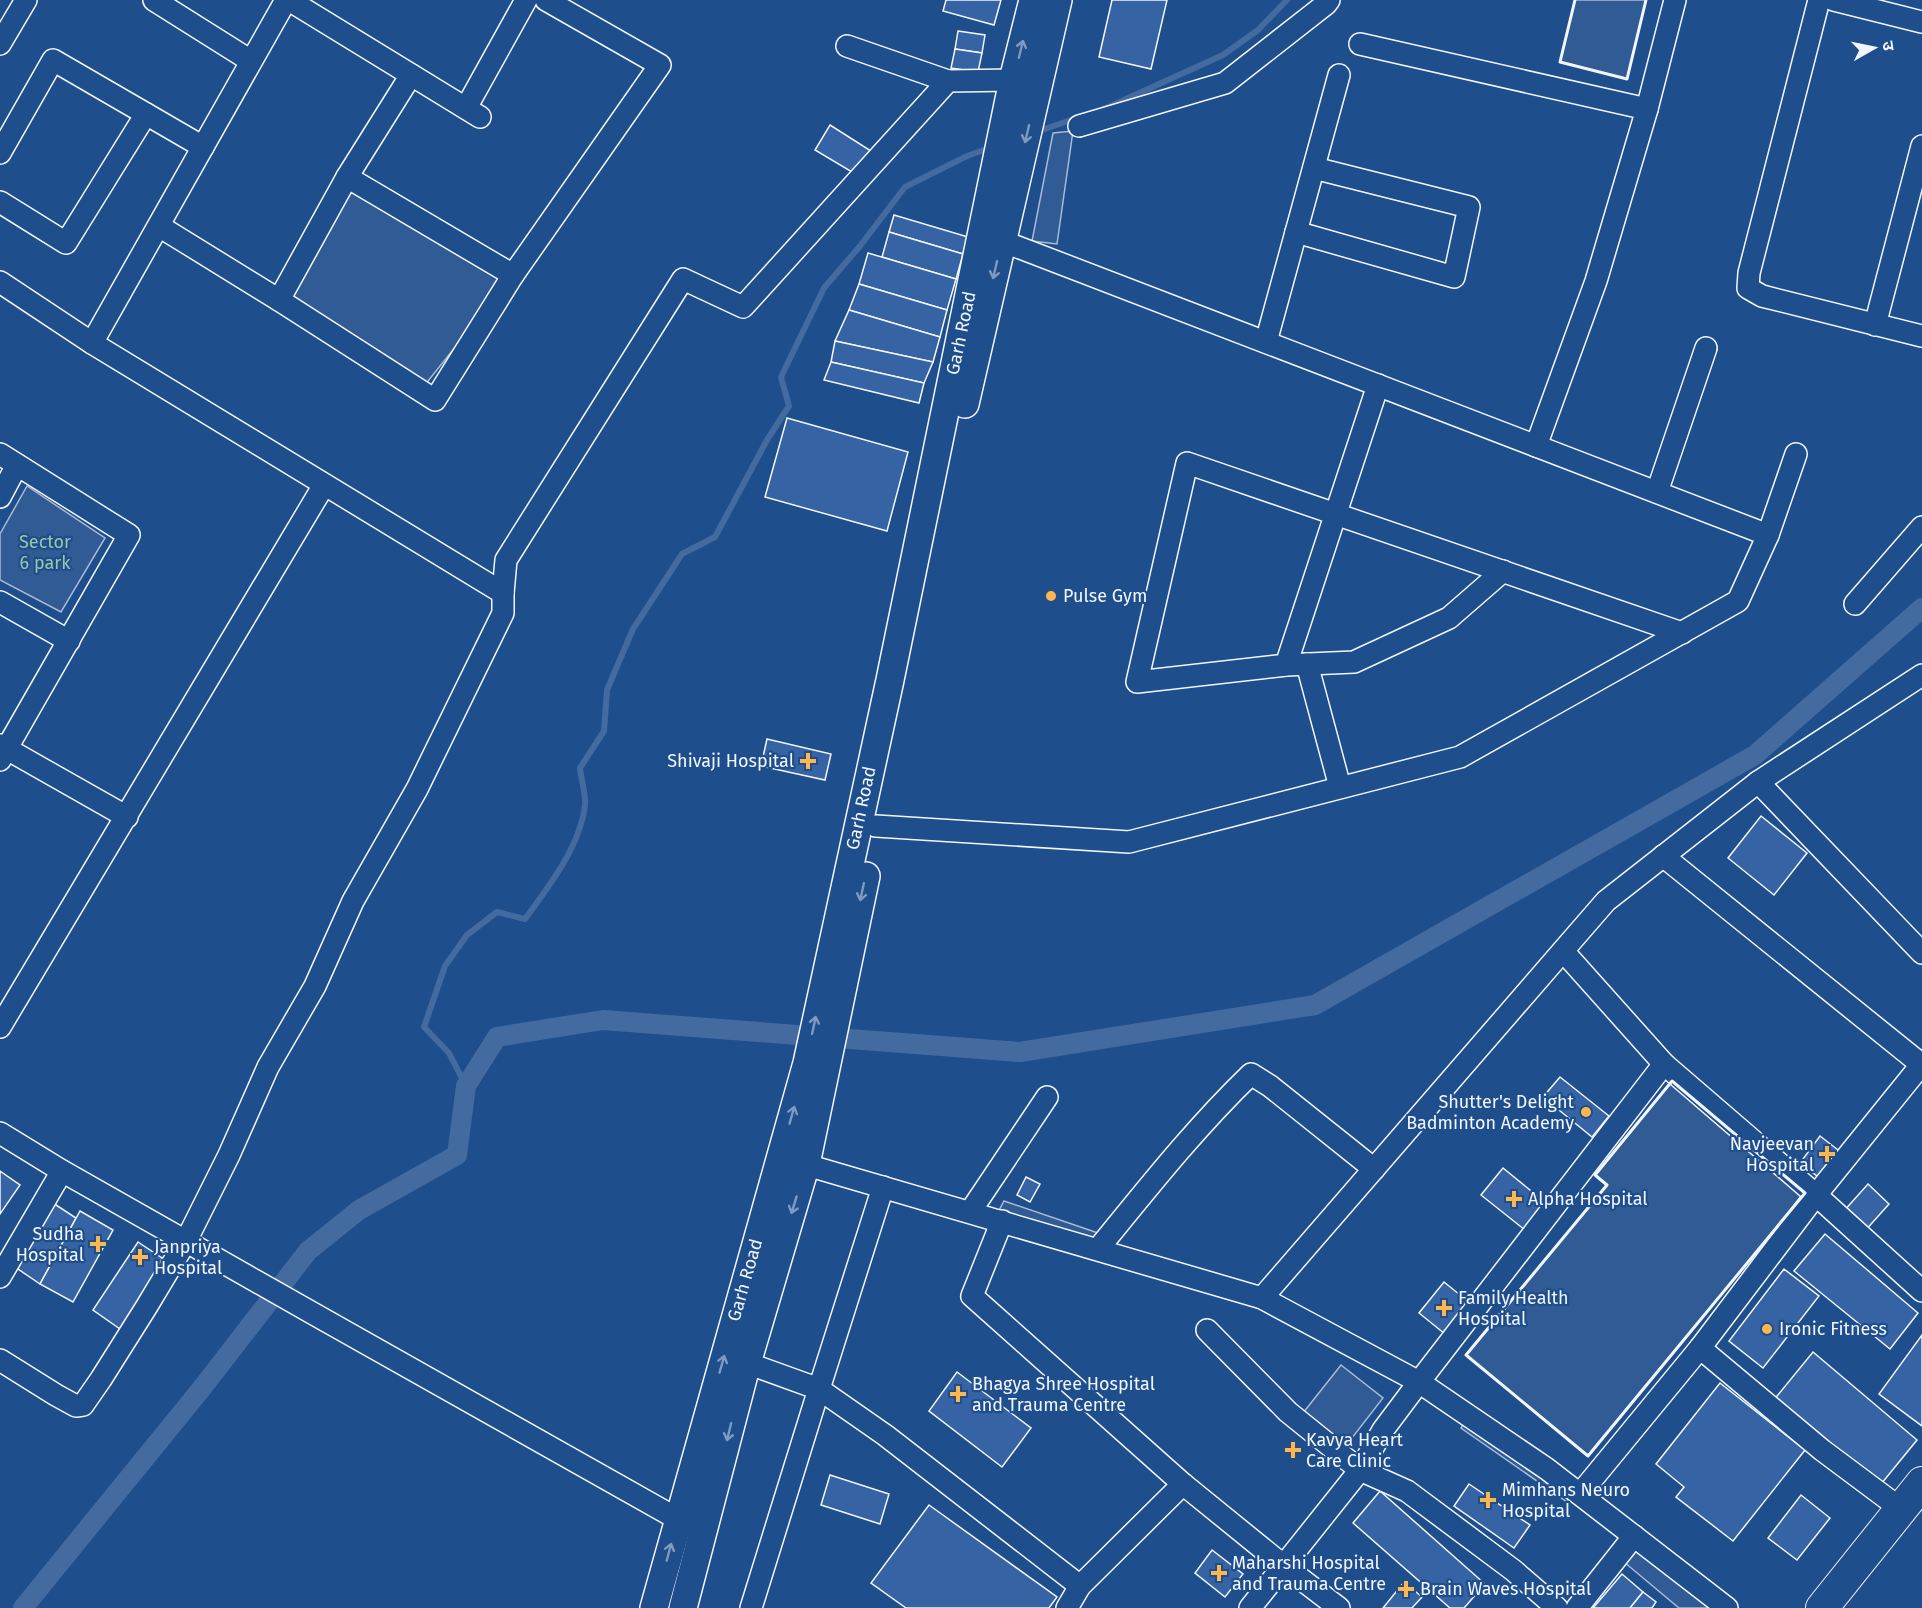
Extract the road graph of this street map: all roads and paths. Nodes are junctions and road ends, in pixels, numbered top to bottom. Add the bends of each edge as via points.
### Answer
1 (26, 0) edge
2 (154, 0) edge
3 (288, 0) edge
4 (526, 0) edge
5 (546, 0) edge
6 (1033, 0) edge
7 (1058, 0) edge
8 (1329, 0) edge
9 (1675, 0) edge
10 (1819, 0) edge
11 (1833, 0) edge
12 (1922, 22) edge
13 (3, 33) edge
14 (1360, 44) dead end
15 (847, 46) dead end
16 (251, 61) junction
17 (411, 75) junction
18 (1338, 75) dead end
19 (948, 81) junction
20 (1024, 86) junction
21 (1647, 109) junction
22 (146, 114) junction
23 (1079, 126) dead end
24 (1922, 146) edge
25 (203, 147) junction
26 (0, 153) edge
27 (1314, 168) junction
28 (1919, 169) edge
29 (347, 177) junction
30 (0, 202) edge
31 (159, 226) junction
32 (1296, 232) junction
33 (992, 238) junction
34 (513, 275) junction
35 (0, 282) edge
36 (279, 300) junction
37 (1875, 325) junction
38 (1922, 336) edge
39 (1266, 342) junction
40 (92, 343) junction
41 (1706, 348) dead end
42 (1378, 385) junction
43 (1536, 446) junction
44 (1796, 454) dead end
45 (9, 459) edge
46 (324, 485) junction
47 (1657, 492) junction
48 (0, 497) edge
49 (1336, 514) junction
50 (1922, 527) edge
51 (1767, 535) junction
52 (1503, 571) junction
53 (503, 593) junction
54 (0, 602) edge
55 (1855, 604) dead end
56 (1682, 633) junction
57 (69, 641) junction
58 (1307, 664) junction
59 (1286, 665) junction
60 (1922, 675) edge
61 (898, 681) junction
62 (2, 752) edge
63 (1758, 782) junction
64 (1340, 787) junction
65 (127, 817) junction
66 (876, 826) junction
67 (1663, 856) junction
68 (1563, 951) junction
69 (1922, 953) edge
70 (832, 989) junction
71 (0, 1027) edge
72 (1664, 1064) junction
73 (816, 1065) junction
74 (1922, 1065) edge
75 (1047, 1097) dead end
76 (0, 1133) edge
77 (780, 1158) junction
78 (806, 1164) junction
79 (1374, 1169) junction
80 (62, 1171) junction
81 (884, 1187) junction
82 (1816, 1195) junction
83 (970, 1212) junction
84 (1002, 1221) junction
85 (186, 1241) junction
86 (1098, 1249) junction
87 (0, 1277) edge
88 (1922, 1291) edge
89 (1262, 1298) junction
90 (1207, 1330) dead end
91 (1700, 1348) junction
92 (0, 1360) edge
93 (747, 1363) junction
94 (1419, 1382) junction
95 (819, 1389) junction
96 (1360, 1470) junction
97 (1922, 1483) edge
98 (1183, 1484) junction
99 (1580, 1494) junction
100 (1912, 1511) edge
101 (678, 1519) junction
102 (703, 1535) junction
103 (1634, 1536) junction
104 (1284, 1566) junction
105 (1080, 1586) junction
106 (654, 1608) edge
107 (683, 1608) edge
108 (751, 1608) edge
109 (1067, 1608) edge
110 (1250, 1608) edge
111 (1339, 1608) edge
112 (1557, 1608) edge
113 (1577, 1608) edge
114 (1727, 1608) edge
115 (1822, 1608) edge
116 (1846, 1608) edge

1 - 13 street
2 - 16 street
3 - 16 street
3 - 17 street
4 - 17 street via 473,113
5 - 34 street via 660,65
20 -> 6 main road, Garh Road
7 - 20 main road, Garh Road
8 - 23 street via 1225,83
9 - 21 street
10 - 37 street via 1748,288 1762,296
11 - 12 street
14 - 21 street
15 - 19 street
16 - 25 street
17 - 29 street
18 - 27 street
19 - 20 street
19 - 53 street via 742,307 683,279 506,560
20 - 33 main road, Garh Road
21 - 43 street via 1596,281
22 - 25 street
22 - 26 street via 53,60
22 - 30 street via 66,243
24 - 28 street
25 - 31 street
27 - 32 street
27 - 32 street via 1469,207 1454,277
28 - 37 street
29 - 34 street
29 - 36 street
31 - 36 street
31 - 40 street
32 - 39 street
33 - 39 street
33 - 61 main road, Garh Road
34 - 36 street via 435,400
35 - 40 street
37 - 38 street
39 - 42 street
40 - 46 street
41 - 47 street
42 - 43 street
42 - 49 street
43 - 47 street
44 - 51 street
45 - 48 street
45 - 57 street via 129,535
46 - 53 street
46 - 65 street
47 - 51 street
49 - 52 street
49 - 59 street
49 - 59 street via 1187,463 1137,682
50 - 55 street
51 - 56 street via 1738,601
52 - 56 street
52 - 58 street via 1449,618 1354,662
53 - 85 street via 499,622 417,789 352,901 315,986 268,1066
54 - 57 street
56 - 64 street via 1460,756
57 - 62 street
58 - 59 street
58 - 64 street
60 - 63 street
61 - 66 main road, Garh Road
61 - 70 main road, Garh Road
62 - 65 street
63 - 67 street
63 - 69 street
64 - 66 street via 1129,842
65 - 71 street
66 -> 70 main road, Garh Road
67 - 68 street via 1606,901
67 - 74 street
68 - 72 street
68 - 79 street
70 - 73 main road, Garh Road
72 - 82 street
72 - 94 street
77 -> 73 main road, Garh Road
73 - 78 main road, Garh Road
74 - 82 street
75 - 83 street
76 - 80 street
77 - 78 street
101 -> 77 main road, Garh Road
78 - 81 street
78 -> 93 main road, Garh Road
79 - 86 street via 1251,1074 1167,1165
79 - 89 street
80 - 85 street
80 - 87 street
81 - 83 street
81 - 95 street
82 - 88 street
82 - 91 street
83 - 84 street
84 - 86 street
84 - 98 street via 972,1296
85 - 92 street via 83,1405 76,1406
85 - 101 street
86 - 89 street
89 - 94 street
90 - 96 street via 1288,1412
91 - 99 street
91 - 100 street via 1822,1450
93 - 95 street
93 -> 102 main road, Garh Road
94 - 96 street via 1383,1430
94 - 99 street
95 - 105 street via 885,1435
95 - 108 street
96 - 104 street
96 - 112 street via 1407,1491
97 - 100 highway
98 - 104 street
98 - 105 street
99 - 103 street
100 - 115 highway
100 - 116 highway
101 - 102 street
106 -> 101 main road, Garh Road
102 - 107 main road, Garh Road
103 - 113 street
103 - 114 street
104 - 110 street
104 - 111 street
105 - 109 street

